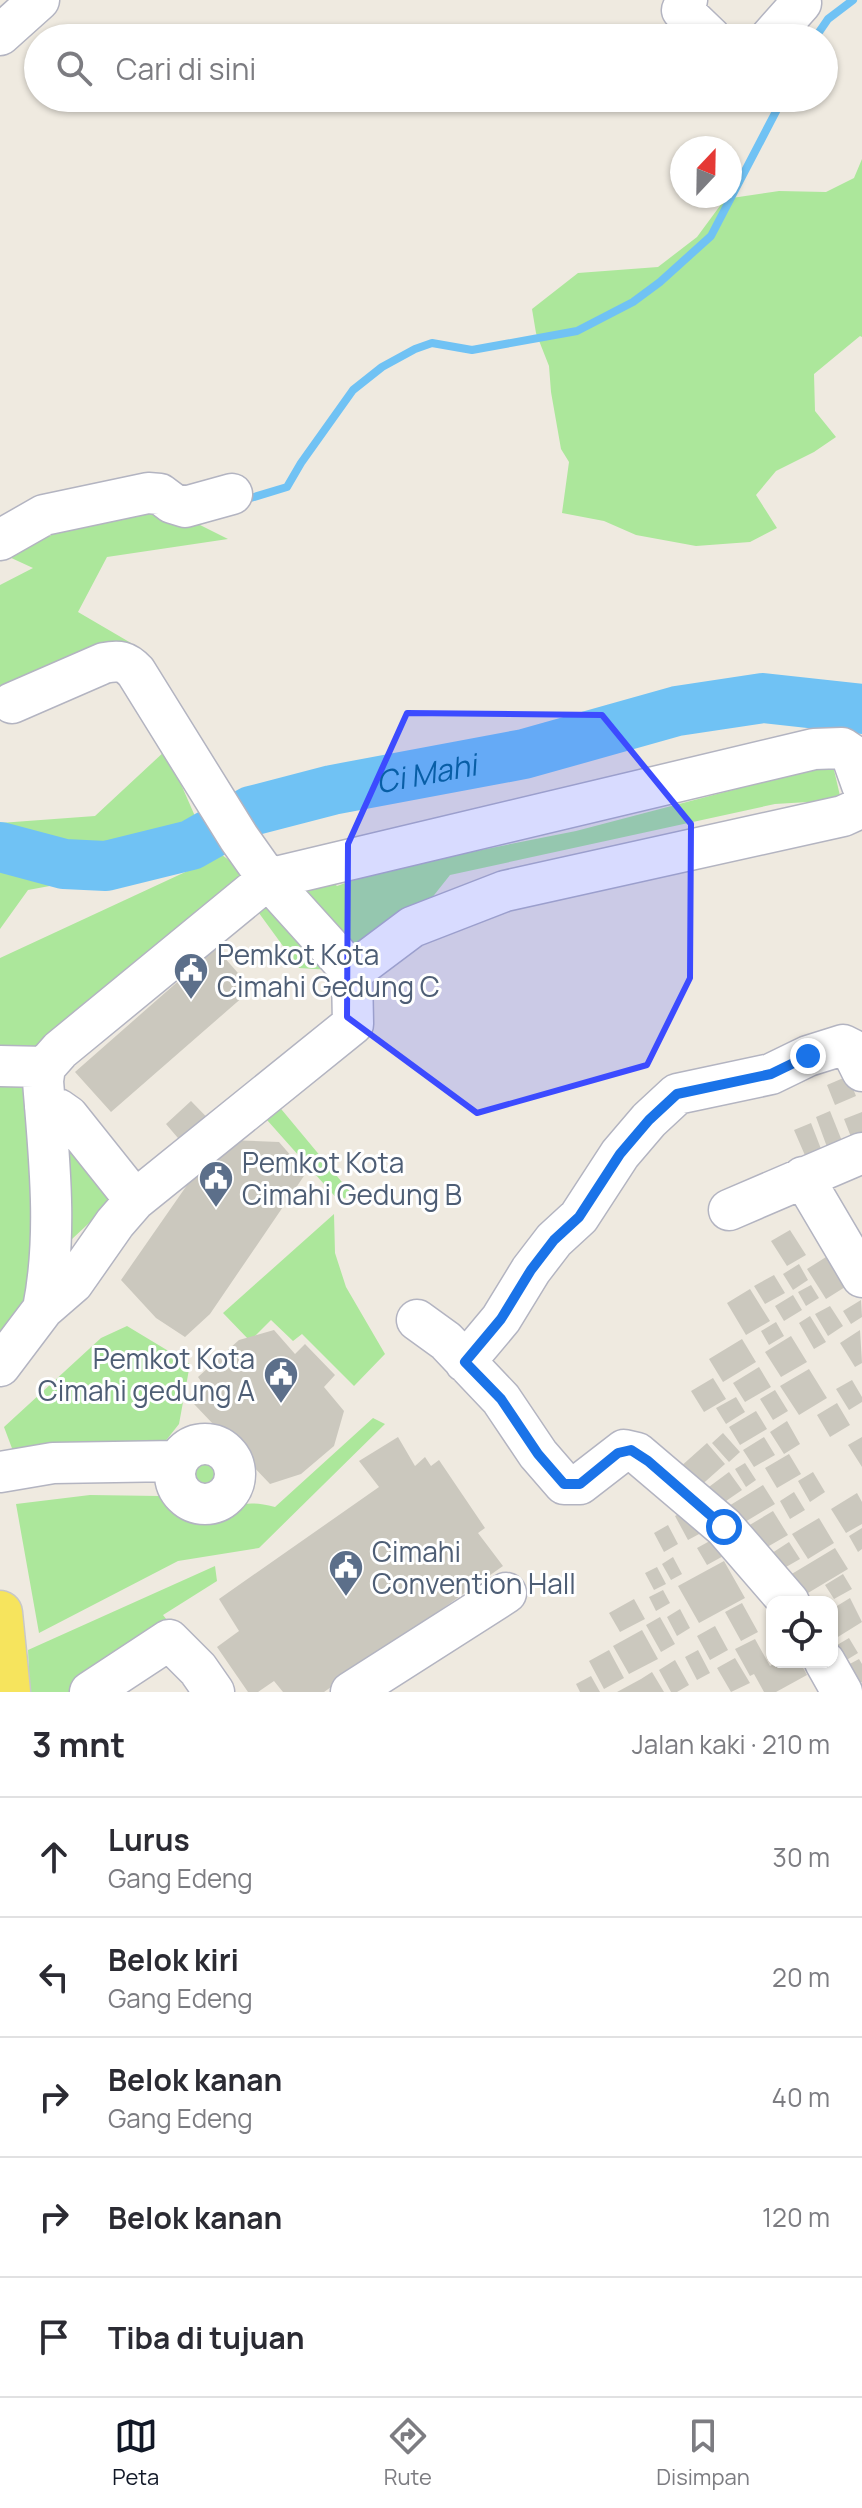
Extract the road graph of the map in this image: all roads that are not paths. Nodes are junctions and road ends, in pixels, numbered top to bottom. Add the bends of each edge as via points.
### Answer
1 (39, 0) edge
2 (687, 0) edge
3 (802, 1) edge
4 (696, 24) edge
5 (782, 24) edge
6 (0, 35) edge
7 (232, 494) dead end
8 (0, 540) edge
9 (12, 703) dead end
10 (862, 785) edge
11 (862, 804) edge
12 (268, 879) junction
13 (352, 972) junction
14 (0, 1066) edge
15 (45, 1067) junction
16 (862, 1071) edge
17 (45, 1107) junction
18 (862, 1153) edge
19 (803, 1177) junction
20 (135, 1200) junction
21 (729, 1210) dead end
22 (53, 1239) junction
23 (95, 1251) junction
24 (862, 1277) edge
25 (43, 1309) junction
26 (417, 1320) dead end
27 (465, 1362) junction
28 (0, 1366) edge
29 (0, 1472) edge
30 (0, 1493) edge
31 (506, 1593) dead end
32 (784, 1596) edge
33 (0, 1613) edge
34 (828, 1668) edge
35 (8, 1692) edge
36 (90, 1692) edge
37 (214, 1692) edge
38 (351, 1692) edge
39 (842, 1692) edge

1 - 6 street
2 - 4 street via 682,10
3 - 5 street
7 - 8 street via 185,507 154,493 106,501 44,515
9 - 12 street via 104,663 128,663
10 - 12 street via 851,754 842,748 814,749
11 - 13 street via 843,816 505,891 412,927
12 - 13 street
12 - 15 street
13 - 20 street via 353,1024
14 - 15 street
15 - 17 street
16 - 27 street via 851,1049 843,1045 771,1074 677,1094 620,1154 579,1217 554,1240
17 - 20 street via 68,1116
17 - 22 street
18 - 19 street
19 - 21 street
19 - 24 street
20 - 23 street
22 - 23 street
22 - 25 street
23 - 25 street via 73,1283
25 - 28 street
26 - 27 street
27 - 32 street via 501,1399 564,1484 580,1484 624,1450 637,1453 724,1527
29 - 30 street via 53,1463 176,1473
31 - 38 street
33 - 35 main road
34 - 39 street
36 - 37 street via 169,1640

